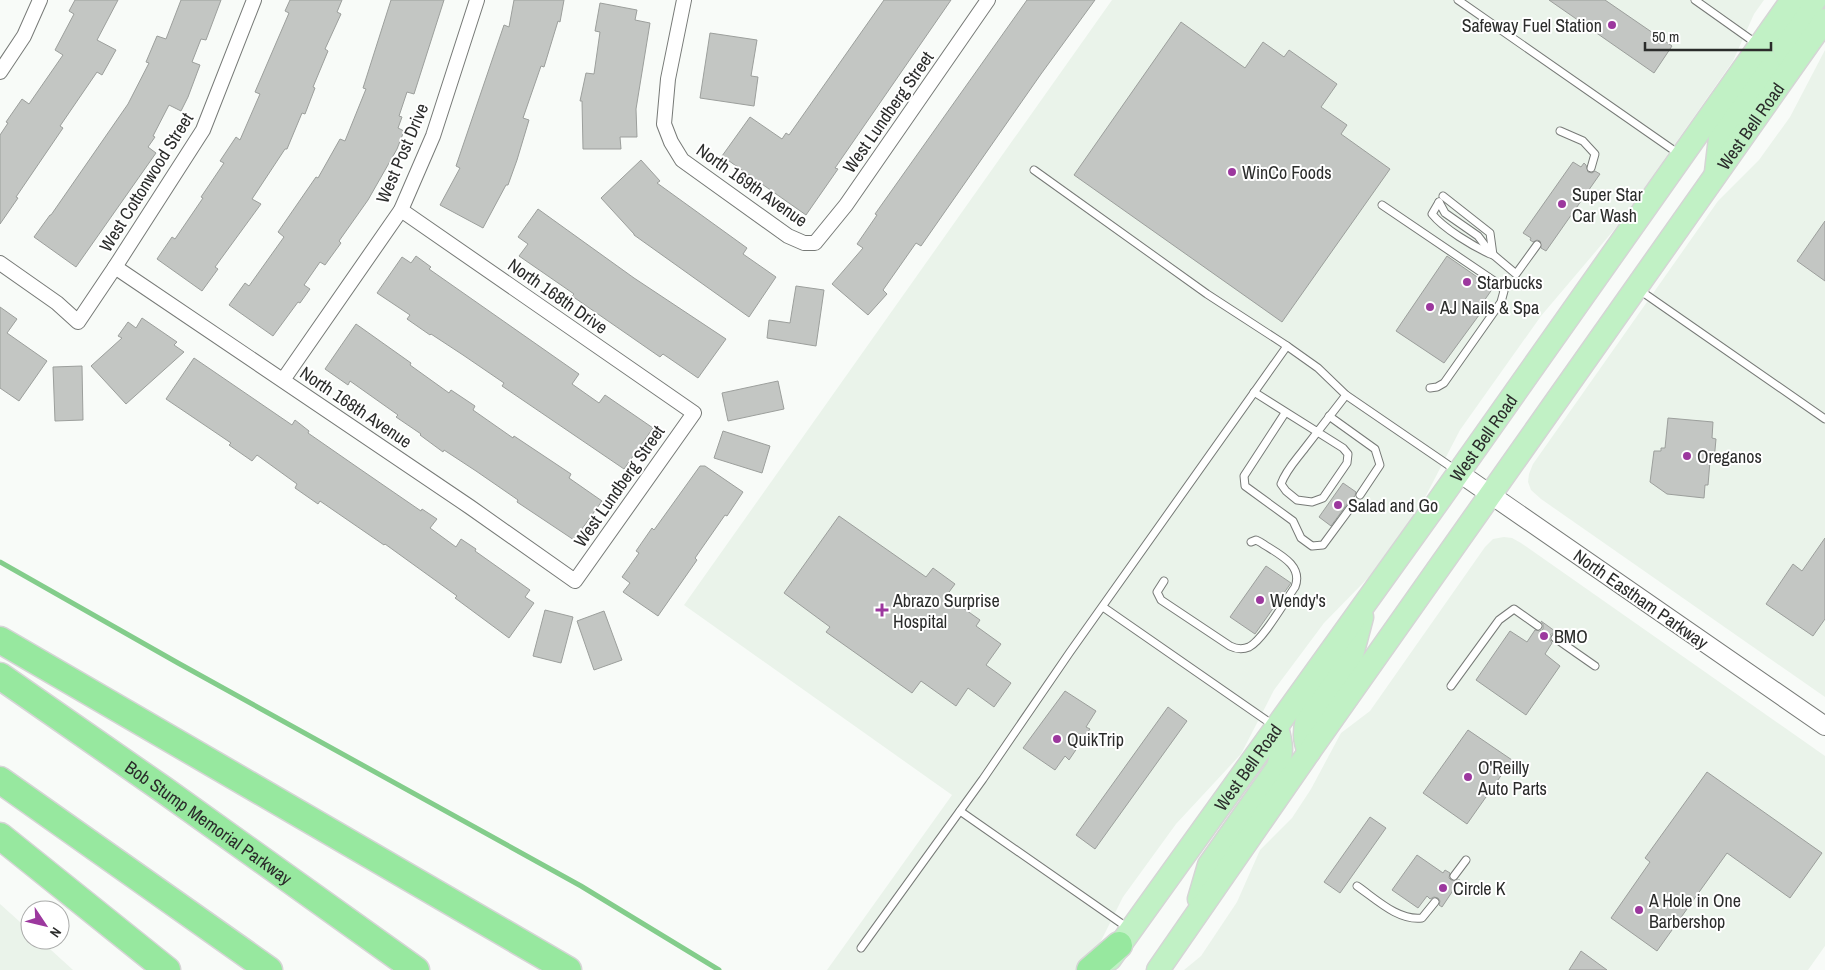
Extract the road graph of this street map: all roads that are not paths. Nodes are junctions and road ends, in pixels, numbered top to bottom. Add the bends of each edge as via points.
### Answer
1 (40, 0) edge
2 (254, 0) edge
3 (477, 0) edge
4 (684, 0) edge
5 (988, 0) edge
6 (1458, 0) edge
7 (1695, 0) edge
8 (1792, 0) edge
9 (1815, 0) edge
10 (1825, 20) edge
11 (1759, 46) junction
12 (1790, 68) junction
13 (0, 72) edge
14 (1560, 132) dead end
15 (1682, 156) junction
16 (1591, 168) dead end
17 (1034, 170) dead end
18 (1715, 175) junction
19 (1441, 199) junction
20 (1382, 205) dead end
21 (400, 210) junction
22 (815, 243) joint
23 (1537, 245) dead end
24 (1493, 255) junction
25 (0, 263) edge
26 (116, 267) junction
27 (1636, 288) junction
28 (1287, 346) junction
29 (283, 380) junction
30 (1430, 388) dead end
31 (1254, 392) junction
32 (1346, 395) junction
33 (694, 413) joint
34 (1285, 413) junction
35 (1329, 416) junction
36 (1825, 419) edge
37 (1317, 433) junction
38 (1458, 472) junction
39 (1360, 495) dead end
40 (1491, 495) junction
41 (1354, 503) dead end
42 (1251, 542) dead end
43 (575, 581) joint
44 (1164, 581) dead end
45 (1367, 600) junction
46 (1103, 607) junction
47 (1538, 626) dead end
48 (1555, 638) dead end
49 (0, 640) edge
50 (1594, 666) dead end
51 (0, 676) edge
52 (1451, 686) dead end
53 (1825, 726) edge
54 (1277, 727) junction
55 (1309, 752) junction
56 (0, 780) edge
57 (960, 811) junction
58 (0, 836) edge
59 (1466, 860) dead end
60 (1454, 876) dead end
61 (1357, 886) dead end
62 (1435, 902) dead end
63 (1192, 920) junction
64 (1125, 937) junction
65 (861, 948) dead end
66 (167, 970) edge
67 (269, 970) edge
68 (416, 970) edge
69 (568, 970) edge
70 (1090, 970) edge
71 (1102, 970) edge
72 (1158, 970) edge

1 - 13 street via 24,36
2 - 26 street, West Cottonwood Street via 203,130
3 - 21 street, West Post Drive via 433,136
4 - 22 street, North 169th Avenue via 668,79 664,124 671,142 682,160 788,236 804,243
5 - 22 street, West Lundberg Street via 846,205
6 - 15 lane
7 - 11 lane
8 - 11 main road, West Bell Road
9 - 12 main road via 1783,45
10 - 12 main road, West Bell Road
11 - 15 main road, West Bell Road
11 - 18 main road via 1768,68 1720,138
12 - 18 main road, West Bell Road
14 - 16 lane via 1583,141 1595,154
15 - 38 main road, West Bell Road
17 - 28 lane via 1207,294
18 - 27 main road, West Bell Road
19 - 24 lane via 1445,213 1478,236
19 - 24 lane via 1490,233
19 - 24 lane via 1432,214 1438,221
20 - 30 lane via 1500,284 1504,291 1502,302 1444,383
21 - 29 street, West Post Drive
21 - 33 street, North 168th Drive
23 - 24 lane via 1516,274
25 - 26 street, West Cottonwood Street via 78,322
26 - 29 street, North 168th Avenue
27 - 36 lane
27 - 40 main road, West Bell Road
28 - 31 lane
28 - 32 lane via 1318,368
29 - 43 street, North 168th Avenue
31 - 34 lane
31 - 46 lane
32 - 35 lane
32 - 38 lane
33 - 43 street, West Lundberg Street
34 - 37 lane
34 - 41 lane via 1244,476 1245,486 1293,521 1301,538 1312,546 1323,545
35 - 37 lane
35 - 39 lane via 1375,449 1380,465
37 - 37 lane via 1343,448 1348,454 1347,463 1324,498 1312,502 1298,500 1281,484
38 - 40 street, North Eastham Parkway
38 - 45 main road, West Bell Road
40 - 53 street, North Eastham Parkway
40 - 55 main road, West Bell Road
42 - 44 lane via 1260,542 1292,565 1298,578 1295,587 1249,647 1236,649 1230,646 1161,600 1157,592
45 - 54 main road, West Bell Road
45 - 55 main road via 1352,655 1307,719 1304,732
46 - 54 lane
46 - 57 lane
47 - 52 lane via 1514,610 1499,620
48 - 50 lane
49 - 69 highway
51 - 68 highway, Bob Stump Memorial Parkway
54 - 63 main road via 1282,753 1278,767 1209,865
54 - 64 main road, West Bell Road
55 - 63 main road, West Bell Road
56 - 67 highway
57 - 64 lane
57 - 65 lane
58 - 66 highway
59 - 60 lane
61 - 62 lane via 1411,920 1422,918
63 - 72 main road, West Bell Road
64 - 70 highway
64 - 71 main road, West Bell Road

